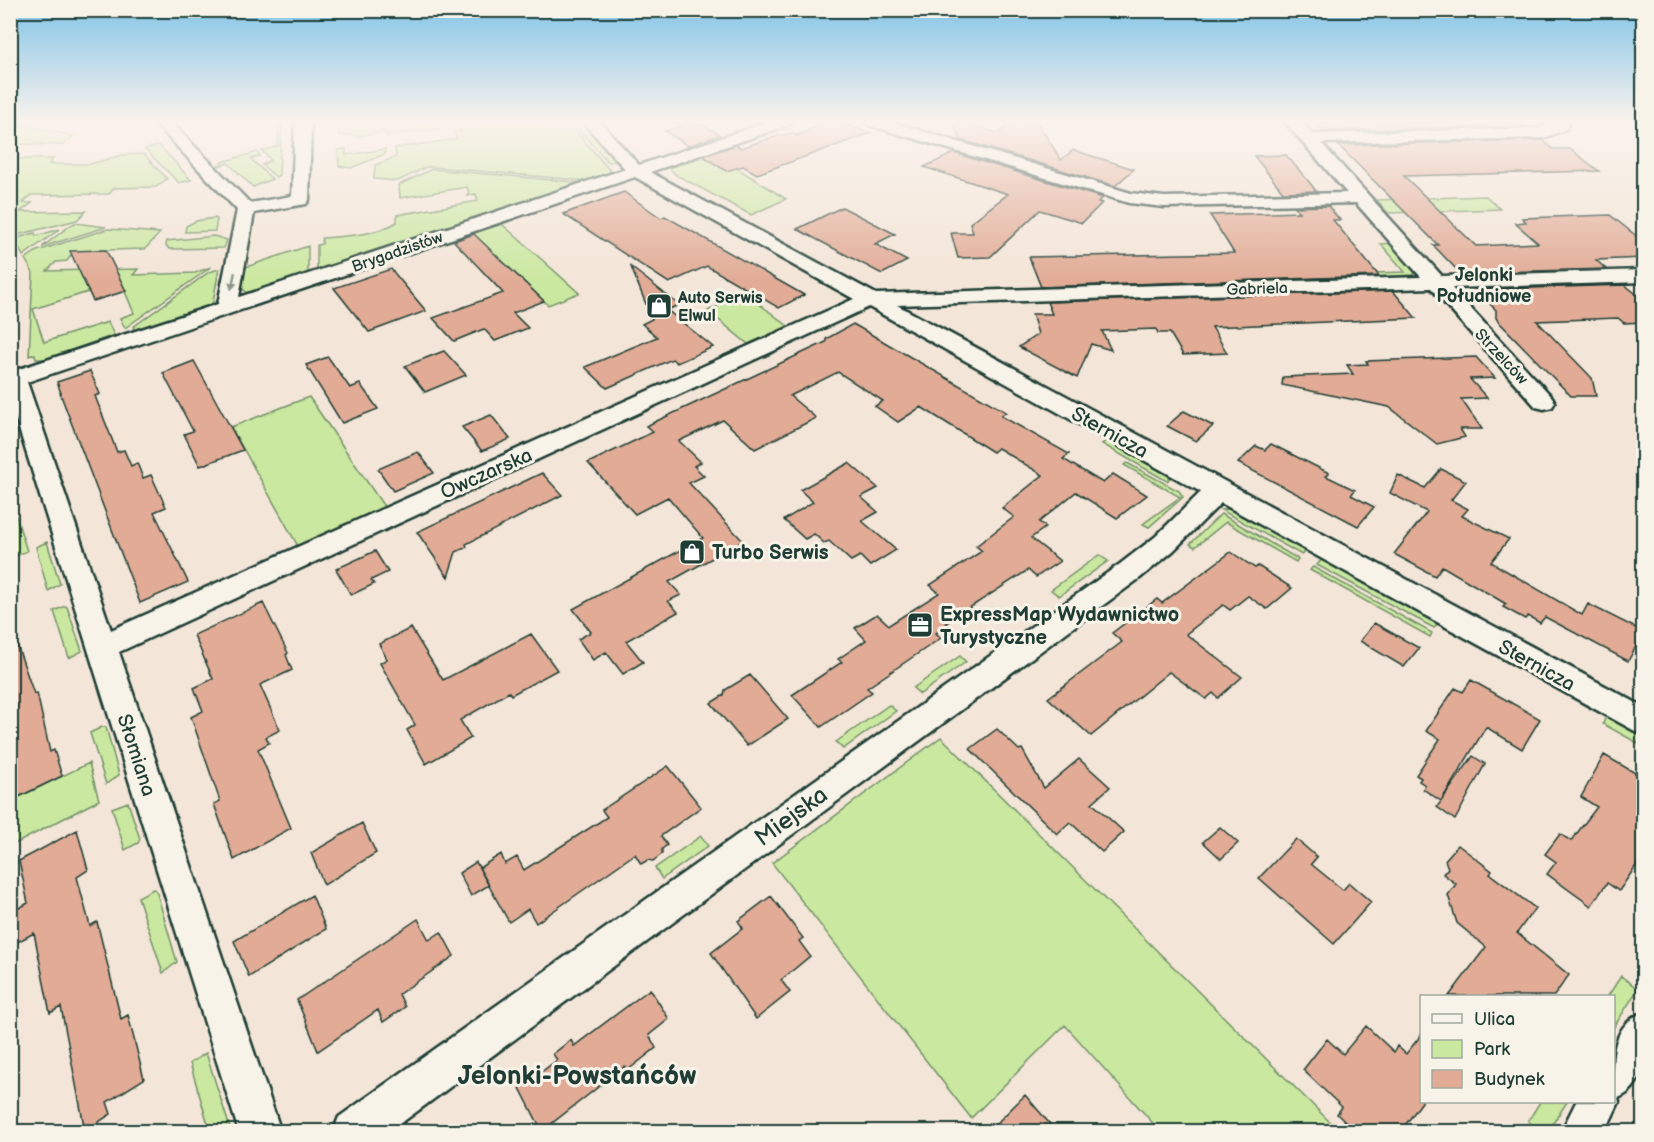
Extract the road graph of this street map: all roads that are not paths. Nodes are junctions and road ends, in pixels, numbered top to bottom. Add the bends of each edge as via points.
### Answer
1 (213, 175) edge
2 (301, 175) edge
3 (623, 175) edge
4 (644, 175) edge
5 (1053, 175) edge
6 (1342, 175) edge
7 (1362, 198) junction
8 (246, 209) junction
9 (1644, 276) edge
10 (1437, 282) junction
11 (871, 300) junction
12 (227, 307) junction
13 (13, 380) edge
14 (1544, 402) dead end
15 (1220, 491) junction
16 (102, 647) junction
17 (1644, 723) edge
18 (1644, 1030) edge
19 (1615, 1078) edge
20 (1598, 1103) edge
21 (260, 1131) edge
22 (354, 1131) edge
23 (1581, 1131) edge

1 - 8 street
2 - 8 street via 300,200
3 - 12 street, Brygadzistów
4 - 11 street, Sternicza
5 - 7 street via 1129,198 1164,201
6 - 7 street, Strzelców
7 - 10 street, Strzelców
8 -> 12 street
9 - 10 street, Gabriela
10 - 11 street, Gabriela
10 - 14 street, Strzelców
11 - 15 street, Sternicza
11 - 16 street, Owczarska
12 - 13 street, Brygadzistów
13 - 16 street, Słomiana
15 - 17 street, Sternicza
15 - 22 street, Miejska via 1130,571
16 - 21 street, Słomiana
18 - 19 street
20 - 23 street

